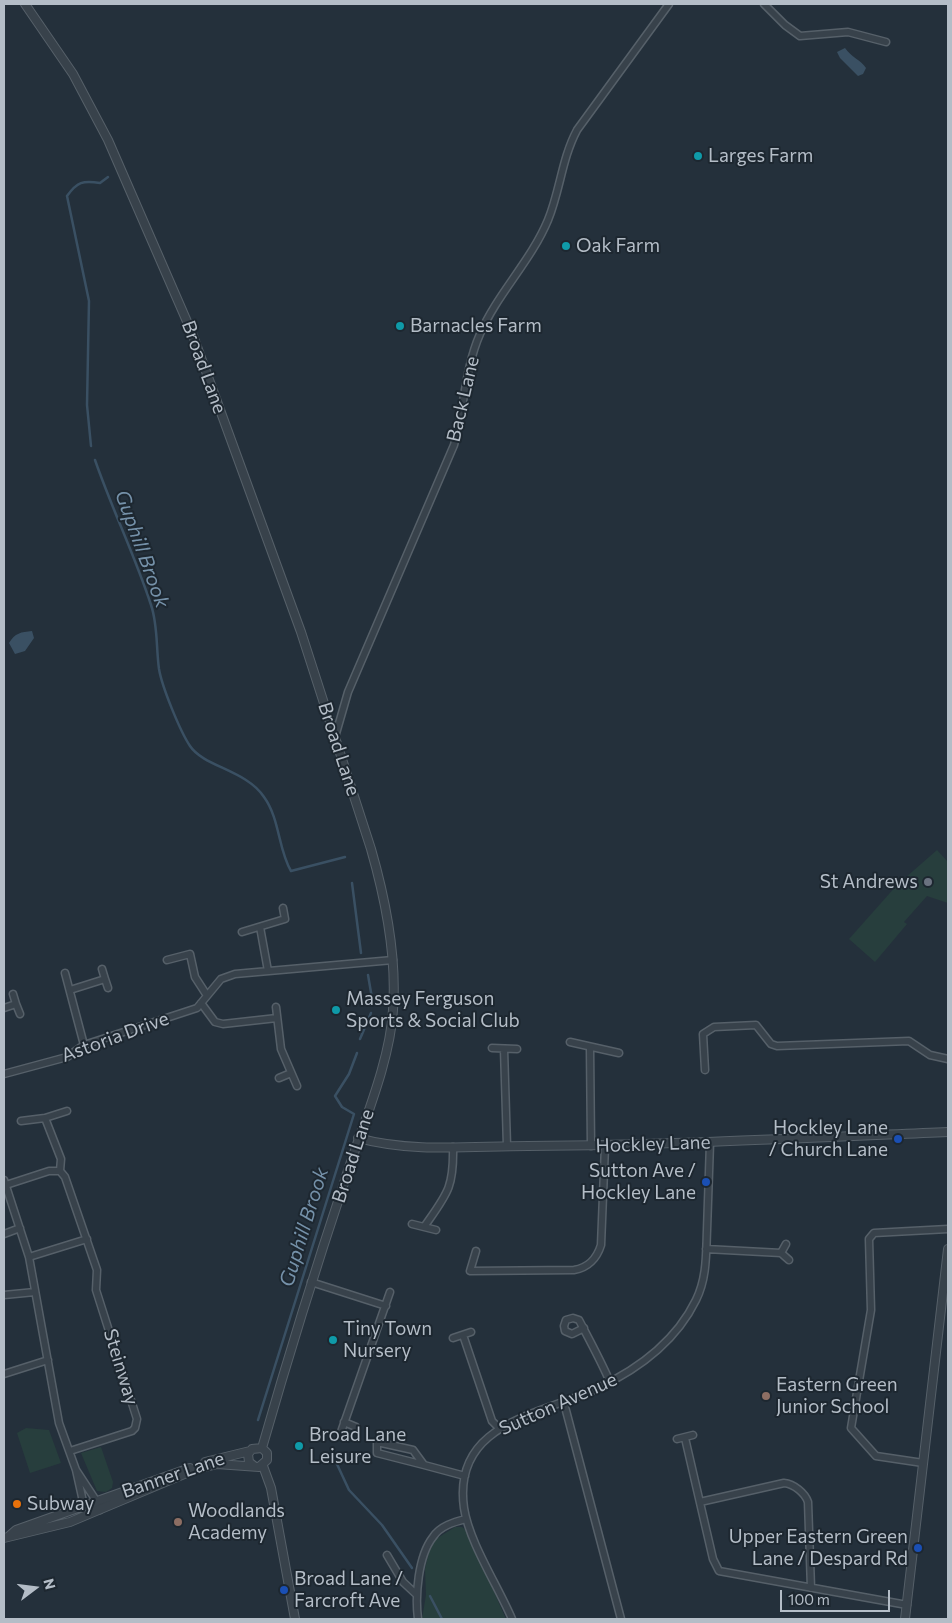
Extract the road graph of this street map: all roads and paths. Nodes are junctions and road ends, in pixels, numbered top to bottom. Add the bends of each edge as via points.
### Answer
1 (25, 4) edge
2 (670, 4) edge
3 (764, 4) edge
4 (886, 42) dead end
5 (335, 737) junction
6 (283, 908) dead end
7 (260, 927) junction
8 (242, 932) dead end
9 (198, 951) dead end
10 (190, 954) junction
11 (167, 960) dead end
12 (393, 960) junction
13 (102, 969) dead end
14 (268, 971) junction
15 (65, 973) dead end
16 (105, 979) junction
17 (108, 988) dead end
18 (70, 990) junction
19 (13, 994) dead end
20 (206, 994) junction
21 (201, 1003) junction
22 (16, 1004) junction
23 (276, 1007) dead end
24 (4, 1008) edge
25 (20, 1014) dead end
26 (277, 1018) junction
27 (570, 1042) dead end
28 (84, 1045) junction
29 (492, 1048) dead end
30 (590, 1048) junction
31 (504, 1049) junction
32 (517, 1049) dead end
33 (619, 1053) dead end
34 (948, 1059) edge
35 (705, 1070) dead end
36 (291, 1073) junction
37 (4, 1074) edge
38 (279, 1078) dead end
39 (298, 1086) dead end
40 (67, 1111) dead end
41 (45, 1118) junction
42 (21, 1121) dead end
43 (948, 1132) edge
44 (358, 1138) junction
45 (710, 1143) junction
46 (506, 1146) junction
47 (591, 1146) junction
48 (605, 1146) junction
49 (453, 1147) junction
50 (60, 1171) junction
51 (5, 1183) edge
52 (412, 1224) dead end
53 (424, 1227) junction
54 (20, 1228) junction
55 (948, 1229) edge
56 (436, 1230) dead end
57 (4, 1234) edge
58 (88, 1239) junction
59 (786, 1244) dead end
60 (706, 1249) junction
61 (948, 1250) edge
62 (476, 1251) dead end
63 (781, 1253) junction
64 (29, 1257) junction
65 (789, 1260) dead end
66 (947, 1271) edge
67 (311, 1282) junction
68 (36, 1292) junction
69 (390, 1292) dead end
70 (4, 1295) edge
71 (386, 1306) junction
72 (584, 1328) dead end
73 (471, 1332) dead end
74 (463, 1335) junction
75 (453, 1338) dead end
76 (48, 1360) junction
77 (4, 1374) edge
78 (610, 1382) junction
79 (564, 1403) junction
80 (344, 1422) junction
81 (356, 1427) dead end
82 (499, 1428) junction
83 (341, 1432) dead end
84 (693, 1435) dead end
85 (685, 1438) junction
86 (677, 1439) dead end
87 (262, 1448) junction
88 (70, 1451) junction
89 (250, 1451) junction
90 (923, 1463) junction
91 (424, 1465) junction
92 (254, 1466) junction
93 (263, 1466) junction
94 (76, 1470) junction
95 (465, 1476) junction
96 (700, 1502) junction
97 (84, 1506) junction
98 (98, 1506) junction
99 (466, 1518) junction
100 (6, 1538) edge
101 (387, 1555) dead end
102 (811, 1588) junction
103 (417, 1595) junction
104 (907, 1605) junction
105 (295, 1619) edge
106 (418, 1619) edge
107 (512, 1619) edge
108 (621, 1619) edge
109 (905, 1619) edge

1 - 5 street, Broad Lane via 73,74 108,140 192,333 301,632
2 - 5 street, Back Lane via 577,130 544,228 480,333 468,373 464,408 454,445 348,692
3 - 4 street via 779,20 806,38 848,32
5 - 12 street, Broad Lane via 380,883
6 - 7 street via 285,919
7 - 8 street
7 - 14 street
9 - 10 street
10 - 11 street
10 - 20 street via 195,977
12 - 14 street
12 - 44 street, Broad Lane via 390,1037
13 - 16 street
14 - 20 street via 235,974 221,979
15 - 18 street
16 - 17 street
16 - 18 street
18 - 28 street
19 - 22 street
20 - 21 street
21 - 26 street via 215,1022 223,1024
21 - 28 street, Astoria Drive via 189,1011
22 - 24 street
22 - 25 street
23 - 26 street
26 - 36 street via 282,1049
27 - 30 street
28 - 37 street, Astoria Drive via 67,1057
29 - 31 street
30 - 33 street
30 - 47 street
31 - 32 street
31 - 46 street
34 - 35 street via 930,1055 909,1041 782,1046 771,1044 756,1026 714,1027 704,1034
36 - 38 street
36 - 39 street
40 - 41 street
41 - 42 street
41 - 50 street, Steinway via 61,1159
43 - 45 street, Hockley Lane
44 - 49 street, Hockley Lane via 409,1146
44 - 67 street, Broad Lane
45 - 48 street, Hockley Lane
45 - 60 street, Sutton Avenue
46 - 47 street, Hockley Lane
46 - 49 street, Hockley Lane
47 - 48 street, Hockley Lane
48 - 62 street via 601,1245 584,1268 470,1271
49 - 53 street via 452,1182
50 - 51 street
50 - 58 street, Steinway via 69,1185
51 - 54 street
52 - 53 street
53 - 56 street
54 - 57 street
54 - 64 street
55 - 90 street via 874,1233 869,1239 871,1310 851,1428 876,1456
58 - 64 street
58 - 88 street, Steinway via 96,1270 96,1290 137,1423 132,1431
59 - 63 street
60 - 63 street
60 - 78 street, Sutton Avenue via 705,1272 697,1299 680,1328 650,1356
61 - 66 street
63 - 65 street
64 - 68 street
66 - 90 street
67 - 71 street
67 - 87 street, Broad Lane
68 - 70 street
68 - 76 street
69 - 71 street
71 - 80 street
72 - 78 street
73 - 74 street
74 - 75 street
74 - 82 street via 492,1421
76 - 77 street
76 - 88 street via 59,1423
78 - 79 street, Sutton Avenue
79 - 82 street, Sutton Avenue via 522,1416
79 - 108 street
80 - 81 street
80 - 83 street
82 - 95 street, Sutton Avenue via 474,1453
84 - 85 street
85 - 86 street
85 - 96 street
87 - 89 street
87 - 93 street via 268,1457
88 - 94 street
89 - 92 street via 248,1458
89 - 98 street, Banner Lane via 213,1460
90 - 104 street
91 - 91 street via 413,1450 377,1442 377,1453
91 - 95 street
92 - 93 street
92 - 98 street, Banner Lane via 217,1464 194,1470 128,1499
93 - 105 street via 271,1488
94 - 97 street
94 - 98 street
95 - 99 street, Sutton Avenue
96 - 102 street via 713,1559 719,1571
96 - 102 street via 784,1483 805,1495 808,1502
97 - 98 street, Banner Lane
97 - 100 street, Banner Lane via 16,1530
98 - 100 street, Banner Lane via 60,1525
99 - 103 street via 442,1528 433,1536 426,1548
99 - 107 street, Sutton Avenue
101 - 103 street via 403,1582
102 - 104 street
103 - 106 street
104 - 109 street

